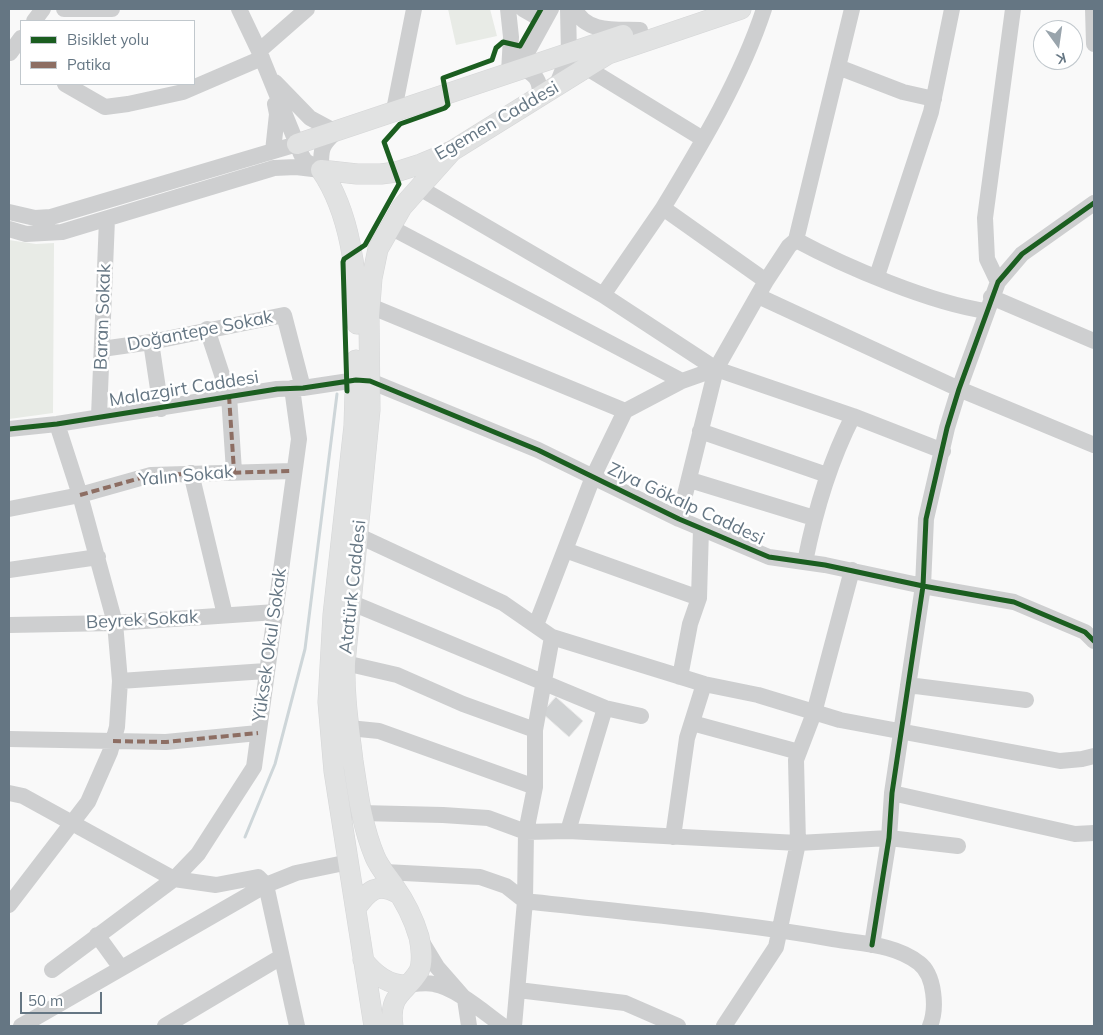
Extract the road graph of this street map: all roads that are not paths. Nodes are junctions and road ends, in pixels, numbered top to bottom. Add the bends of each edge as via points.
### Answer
1 (43, 9) edge
2 (64, 9) edge
3 (112, 9) edge
4 (239, 9) edge
5 (307, 9) edge
6 (414, 9) edge
7 (508, 9) edge
8 (522, 9) edge
9 (550, 9) edge
10 (568, 9) edge
11 (575, 9) edge
12 (701, 9) edge
13 (741, 9) edge
14 (764, 9) edge
15 (852, 9) edge
16 (952, 9) edge
17 (1013, 9) edge
18 (1093, 9) edge
19 (35, 20) edge
20 (640, 30) junction
21 (20, 40) edge
22 (1094, 44) edge
23 (13, 54) edge
24 (261, 54) junction
25 (569, 54) junction
26 (838, 67) junction
27 (587, 68) junction
28 (515, 70) junction
29 (270, 77) junction
30 (67, 85) edge
31 (548, 91) junction
32 (934, 99) junction
33 (394, 110) junction
34 (336, 132) junction
35 (703, 139) junction
36 (297, 144) junction
37 (273, 151) junction
38 (452, 151) junction
39 (321, 170) junction
40 (418, 187) junction
41 (1094, 203) edge
42 (663, 208) junction
43 (9, 212) edge
44 (107, 219) junction
45 (390, 227) junction
46 (9, 229) edge
47 (796, 240) junction
48 (877, 276) junction
49 (766, 281) junction
50 (603, 296) junction
51 (758, 296) junction
52 (992, 296) junction
53 (370, 306) junction
54 (208, 329) junction
55 (151, 342) junction
56 (1094, 342) edge
57 (102, 349) junction
58 (716, 369) junction
59 (363, 381) junction
60 (682, 382) junction
61 (298, 388) junction
62 (959, 389) junction
63 (229, 396) junction
64 (161, 409) junction
65 (626, 411) junction
66 (99, 416) junction
67 (853, 416) junction
68 (57, 424) junction
69 (9, 429) edge
70 (700, 431) junction
71 (1094, 445) edge
72 (943, 451) junction
73 (234, 471) junction
74 (293, 471) junction
75 (191, 473) junction
76 (827, 475) junction
77 (593, 477) junction
78 (690, 480) junction
79 (80, 495) junction
80 (9, 509) edge
81 (814, 518) junction
82 (679, 519) junction
83 (701, 529) junction
84 (359, 536) junction
85 (565, 550) junction
86 (98, 557) junction
87 (805, 562) junction
88 (9, 570) edge
89 (852, 570) junction
90 (923, 586) junction
91 (699, 598) junction
92 (352, 603) junction
93 (276, 612) junction
94 (225, 615) junction
95 (115, 623) junction
96 (9, 625) edge
97 (536, 625) junction
98 (552, 637) junction
99 (1094, 641) edge
100 (345, 663) junction
101 (266, 671) junction
102 (680, 677) junction
103 (120, 681) junction
104 (543, 682) junction
105 (704, 684) junction
106 (908, 686) junction
107 (1026, 700) dead end
108 (605, 708) junction
109 (814, 713) junction
110 (641, 716) dead end
111 (692, 723) junction
112 (349, 728) junction
113 (535, 730) junction
114 (902, 730) junction
115 (258, 733) junction
116 (9, 739) edge
117 (114, 741) junction
118 (799, 752) junction
119 (1094, 756) edge
120 (535, 787) junction
121 (9, 793) edge
122 (892, 793) junction
123 (361, 813) junction
124 (73, 822) junction
125 (568, 831) junction
126 (526, 832) junction
127 (1094, 833) edge
128 (673, 837) junction
129 (889, 838) junction
130 (798, 843) junction
131 (958, 846) dead end
132 (349, 862) junction
133 (385, 872) junction
134 (174, 879) junction
135 (266, 885) junction
136 (399, 894) junction
137 (525, 901) junction
138 (9, 905) edge
139 (356, 908) junction
140 (780, 930) junction
141 (97, 935) junction
142 (419, 937) junction
143 (872, 946) junction
144 (281, 956) junction
145 (363, 960) junction
146 (121, 968) junction
147 (52, 970) dead end
148 (406, 985) junction
149 (518, 990) junction
150 (466, 999) junction
151 (21, 1026) edge
152 (165, 1026) edge
153 (297, 1026) edge
154 (374, 1026) edge
155 (393, 1026) edge
156 (469, 1026) edge
157 (503, 1026) edge
158 (514, 1026) edge
159 (678, 1026) edge
160 (724, 1026) edge
161 (930, 1026) edge

1 - 19 street
2 - 3 street
4 - 24 street
5 - 24 street
6 - 33 street
7 - 28 street
8 - 9 street via 537,17
9 - 28 street
10 - 25 street
11 - 20 street via 586,24
12 - 20 main road, Egemen Caddesi
13 - 27 main road, Egemen Caddesi via 620,49
14 - 35 street via 742,62
15 - 26 street
16 - 32 street
17 - 52 street via 985,218
18 - 22 street
20 - 25 main road, Egemen Caddesi
21 - 23 street
24 - 29 street
24 - 30 street via 183,92 105,107
25 - 28 main road, Egemen Caddesi
25 - 31 street
26 - 32 street via 903,92
26 - 47 street
27 - 31 main road, Egemen Caddesi
27 - 35 street
28 - 31 street via 530,72
28 - 33 main road, Egemen Caddesi
29 - 34 street via 310,118
29 - 36 street
29 - 37 street via 277,114
31 - 38 main road, Egemen Caddesi
32 - 48 street
33 - 34 main road, Egemen Caddesi
34 - 36 main road, Egemen Caddesi
34 - 39 street via 324,142
35 - 42 street
36 - 37 street, Egemen Caddesi
36 - 39 street via 305,161
37 - 43 street, Egemen Caddesi via 51,217 35,218
38 - 39 main road, Egemen Caddesi via 396,172 357,174
38 - 40 main road, Atatürk Caddesi
39 - 44 street, Egemen Caddesi via 274,168
39 - 59 main road, Atatürk Caddesi via 336,198 357,279
40 - 45 main road, Atatürk Caddesi
40 - 50 street
41 - 52 street via 1022,254
42 - 49 street
42 - 50 street
44 - 46 street, Egemen Caddesi via 44,234 26,234
44 - 57 street, Baran Sokak
45 - 53 main road, Atatürk Caddesi via 378,249
45 - 60 street
47 - 48 street
47 - 49 street
48 - 52 street via 965,308
49 - 51 street
50 - 58 street
51 - 58 street
51 - 62 street
52 - 56 street
52 - 62 street
53 - 59 main road, Atatürk Caddesi
53 - 65 street
54 - 55 street, Doğantepe Sokak
54 - 61 street, Doğantepe Sokak via 284,314
54 - 63 street
55 - 57 street, Doğantepe Sokak
55 - 64 street
57 - 66 street, Baran Sokak
58 - 60 street
58 - 67 street
58 - 70 street
59 - 61 street, Malazgirt Caddesi
59 - 77 street, Ziya Gökalp Caddesi via 538,450
59 - 84 main road, Atatürk Caddesi via 370,410
59 - 132 main road, Atatürk Caddesi via 354,426 333,615 328,702 334,771
60 - 65 street
61 - 63 street, Malazgirt Caddesi
61 - 74 street, Yüksek Okul Sokak via 299,439
62 - 71 street
62 - 72 street
63 - 64 street, Malazgirt Caddesi
63 - 73 street
64 - 66 street, Malazgirt Caddesi
65 - 77 street
66 - 68 street, Malazgirt Caddesi
67 - 72 street
67 - 76 street
68 - 69 street, Malazgirt Caddesi
68 - 79 street
70 - 76 street
70 - 78 street
72 - 90 street via 926,519
73 - 74 street, Yalın Sokak
73 - 75 street, Yalın Sokak
74 - 93 street, Yüksek Okul Sokak
75 - 79 street, Yalın Sokak via 151,475
75 - 94 street
76 - 81 street
77 - 82 street, Ziya Gökalp Caddesi
77 - 85 street
78 - 81 street
78 - 82 street
79 - 80 street, Yalın Sokak
79 - 86 street
81 - 87 street
82 - 83 street, Ziya Gökalp Caddesi
83 - 87 street, Ziya Gökalp Caddesi via 769,557
83 - 91 street
84 - 92 main road, Atatürk Caddesi
84 - 97 street via 503,603
85 - 91 street
85 - 97 street
86 - 88 street
86 - 95 street
87 - 89 street, Ziya Gökalp Caddesi
89 - 90 street, Ziya Gökalp Caddesi
89 - 109 street
90 - 99 street, Ziya Gökalp Caddesi via 1014,602 1085,632
90 - 106 street
91 - 102 street via 690,624
92 - 100 main road, Atatürk Caddesi
92 - 104 street
93 - 94 street, Beyrek Sokak
93 - 101 street, Yüksek Okul Sokak
94 - 95 street, Beyrek Sokak
95 - 96 street, Beyrek Sokak
95 - 103 street
97 - 98 street
98 - 102 street
98 - 104 street
100 - 112 main road, Atatürk Caddesi
100 - 113 street via 397,675 463,704
101 - 103 street
101 - 115 street, Yüksek Okul Sokak
102 - 105 street
103 - 117 street
104 - 108 street
104 - 113 street
105 - 109 street via 758,695
105 - 111 street
106 - 107 street
106 - 114 street
108 - 110 street
108 - 125 street
109 - 114 street
109 - 118 street
111 - 118 street
111 - 128 street
112 - 120 street via 379,731
112 - 123 main road, Atatürk Caddesi
113 - 120 street
114 - 119 street via 1060,761
114 - 122 street
115 - 117 street via 166,742
115 - 134 street, Yüksek Okul Sokak via 254,767 198,854
116 - 117 street
117 - 124 street via 88,802
118 - 130 street via 796,760
120 - 126 street
121 - 124 street via 23,796
122 - 127 street via 1075,834
122 - 129 street
123 - 126 street via 488,818
123 - 133 main road, Atatürk Caddesi via 376,860
124 - 134 street
124 - 138 street
125 - 126 street
125 - 128 street
126 - 137 street
128 - 130 street
129 - 130 street
129 - 131 street
129 - 143 street
130 - 140 street
132 - 135 street via 296,873
132 - 139 main road, Atatürk Caddesi
133 - 136 main road, Atatürk Caddesi
133 - 137 street via 480,877 506,886
134 - 135 street via 216,885 258,877
134 - 141 street, Yüksek Okul Sokak
135 - 144 street
135 - 146 street
136 - 139 main road via 389,888 373,890
136 - 142 main road, Atatürk Caddesi
137 - 140 street
137 - 149 street
139 - 145 main road, Atatürk Caddesi
140 - 143 street
140 - 160 street via 776,947
141 - 146 street
141 - 147 street, Yüksek Okul Sokak
142 - 148 main road, Atatürk Caddesi via 420,969
142 - 150 street via 437,967
143 - 161 street via 892,948 919,962 926,970 934,996
144 - 152 street
144 - 153 street
145 - 148 main road via 389,982
145 - 154 main road, Atatürk Caddesi
146 - 151 street
148 - 150 street via 434,984
148 - 155 main road, Atatürk Caddesi via 393,1007
149 - 158 street
149 - 159 street via 624,1003
150 - 156 street
150 - 157 street

